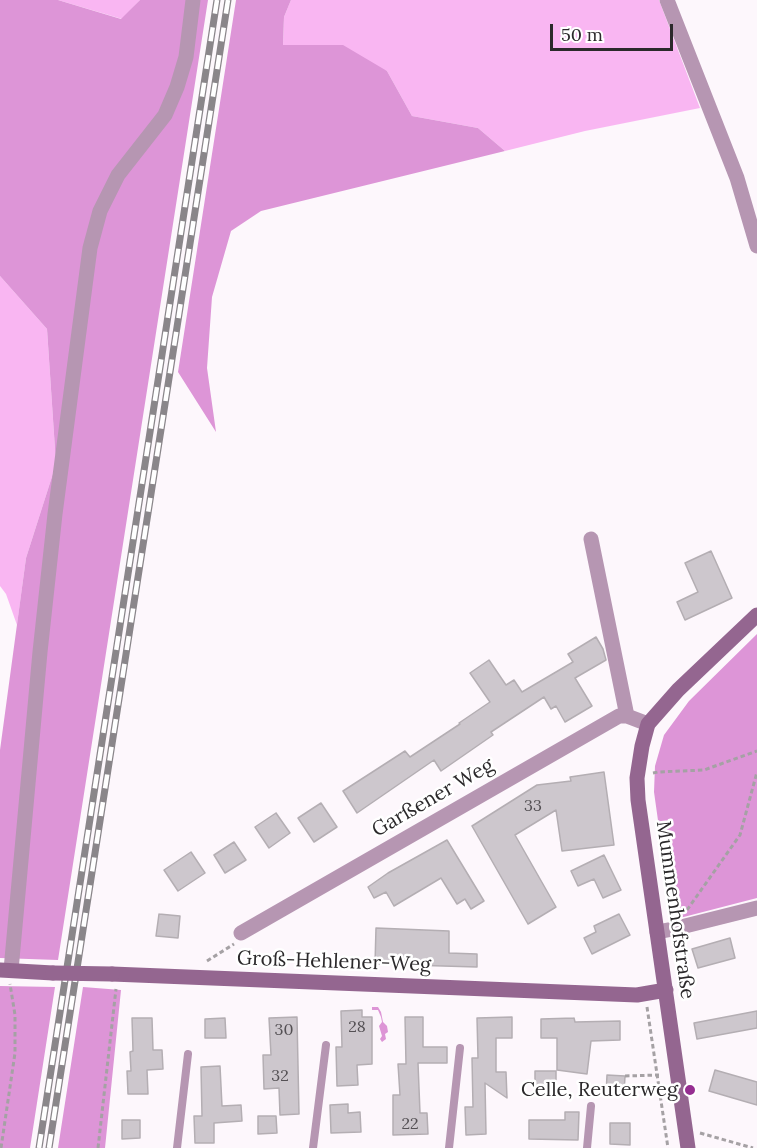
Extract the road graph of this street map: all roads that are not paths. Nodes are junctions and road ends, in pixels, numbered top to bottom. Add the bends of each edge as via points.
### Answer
1 (193, 0) edge
2 (667, 0) edge
3 (757, 246) edge
4 (591, 539) dead end
5 (757, 615) edge
6 (627, 716) junction
7 (648, 724) junction
8 (757, 908) edge
9 (657, 932) junction
10 (241, 933) dead end
11 (6, 970) edge
12 (666, 990) junction
13 (326, 1046) dead end
14 (460, 1048) dead end
15 (188, 1054) dead end
16 (591, 1106) dead end
17 (177, 1148) edge
18 (313, 1148) edge
19 (449, 1148) edge
20 (587, 1148) edge
21 (688, 1148) edge

1 - 11 street via 186,57 174,96 165,116 118,175 100,211 90,248 55,514
2 - 3 street via 736,178
4 - 6 street
5 - 7 street, Mummenhofstraße
6 - 7 street
6 - 10 street, Garßener Weg via 619,716
7 - 9 street, Mummenhofstraße via 637,778
8 - 9 street
9 - 12 street, Mummenhofstraße
11 - 12 street, Groß-Hehlener-Weg, bridge via 114,981 637,994
12 - 21 street, Mummenhofstraße
13 - 18 lane
14 - 19 lane
15 - 17 lane
16 - 20 lane

